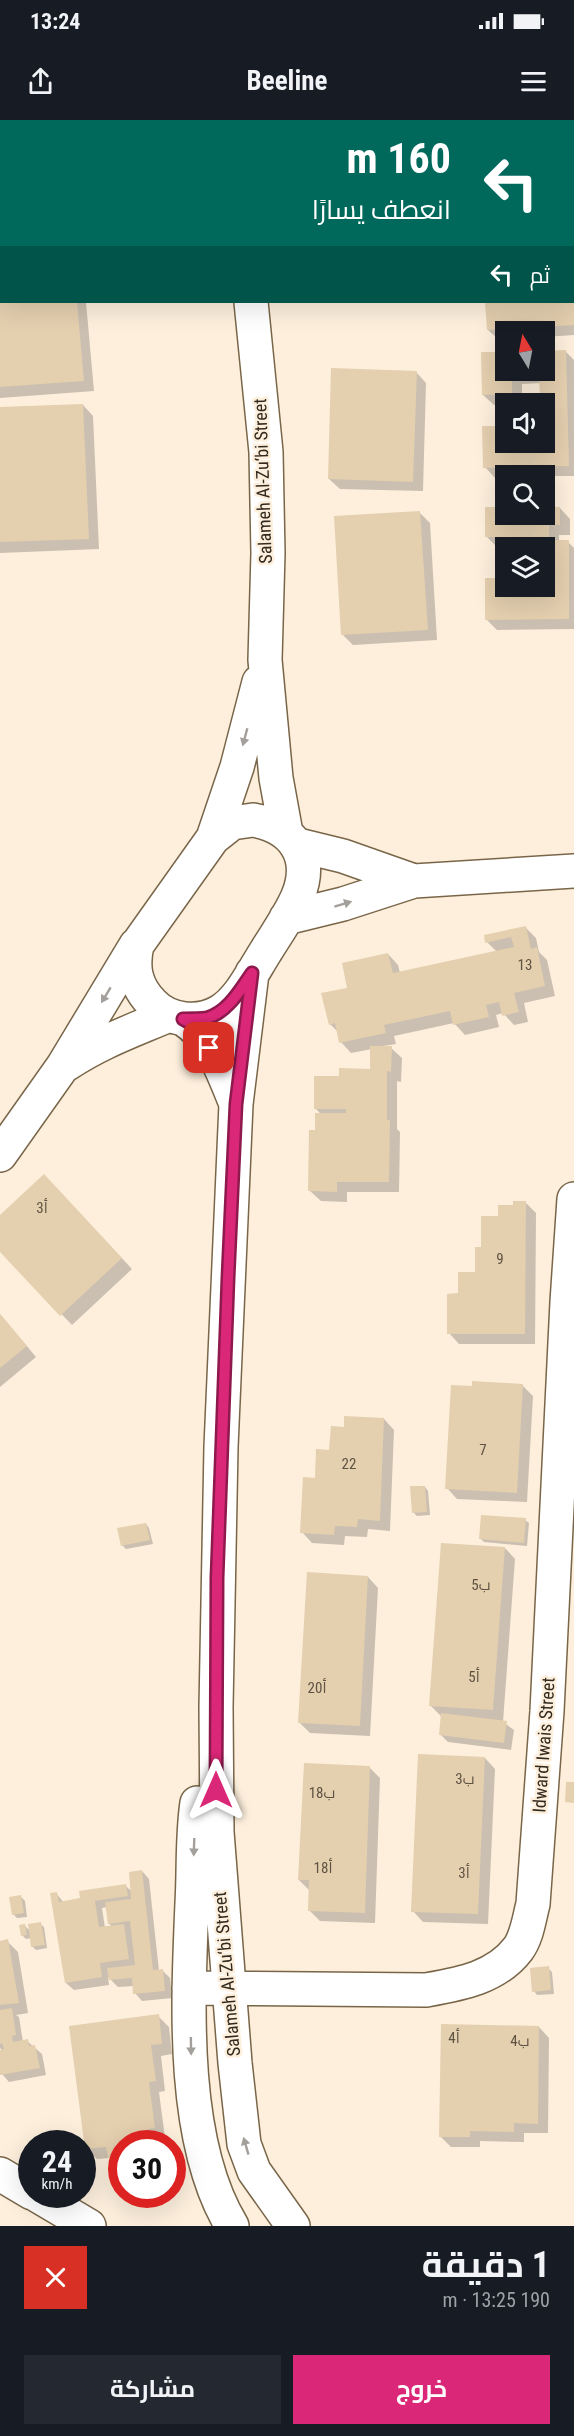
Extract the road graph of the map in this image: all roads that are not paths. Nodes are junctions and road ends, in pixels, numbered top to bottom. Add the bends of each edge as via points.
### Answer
1 (251, 303) edge
2 (265, 660) junction
3 (213, 838) junction
4 (292, 839) junction
5 (574, 871) edge
6 (414, 881) junction
7 (286, 918) junction
8 (137, 945) junction
9 (252, 973) junction
10 (176, 1017) junction
11 (63, 1066) junction
12 (236, 1104) junction
13 (0, 1155) edge
14 (574, 1199) edge
15 (216, 1707) junction
16 (228, 1986) junction
17 (189, 1988) junction
18 (0, 2174) edge
19 (18, 2185) edge
20 (271, 2198) junction
21 (58, 2208) edge
22 (89, 2226) edge
23 (230, 2226) edge
24 (293, 2226) edge

1 - 2 street, Salameh Al-Zu‘bi Street via 266,452
2 -> 3 street, Salameh Al-Zu‘bi Street via 237,767
2 - 4 street, Salameh Al-Zu‘bi Street via 276,778
3 - 4 street via 232,824 253,820 267,823
3 - 8 street
4 - 6 street
4 - 7 street, Salameh Al-Zu‘bi Street via 302,858 302,883
5 - 6 street
7 -> 6 street
7 - 9 street, Salameh Al-Zu‘bi Street
8 - 10 street, Salameh Al-Zu‘bi Street via 134,959 138,985 153,1005
8 -> 11 street
9 - 10 street, Salameh Al-Zu‘bi Street via 222,1011 208,1018
9 - 12 street, Salameh Al-Zu‘bi Street
10 - 11 street, Salameh Al-Zu‘bi Street via 116,1036
10 - 12 street, Salameh Al-Zu‘bi Street via 195,1026
11 - 13 street
12 - 15 street, Salameh Al-Zu‘bi Street via 221,1447
14 - 16 street, Idward Iwais Street via 533,1904 519,1948 497,1969 465,1984 426,1990
15 - 16 street, Salameh Al-Zu‘bi Street via 217,1832
15 -> 17 street, Salameh Al-Zu‘bi Street via 196,1810
16 - 17 street, Idward Iwais Street
20 -> 16 street, Salameh Al-Zu‘bi Street via 254,2171 244,2144
17 -> 23 street, Salameh Al-Zu‘bi Street via 191,2066 200,2140 207,2173
18 - 19 street
20 - 23 street
20 - 24 street, Salameh Al-Zu‘bi Street
21 - 22 street

